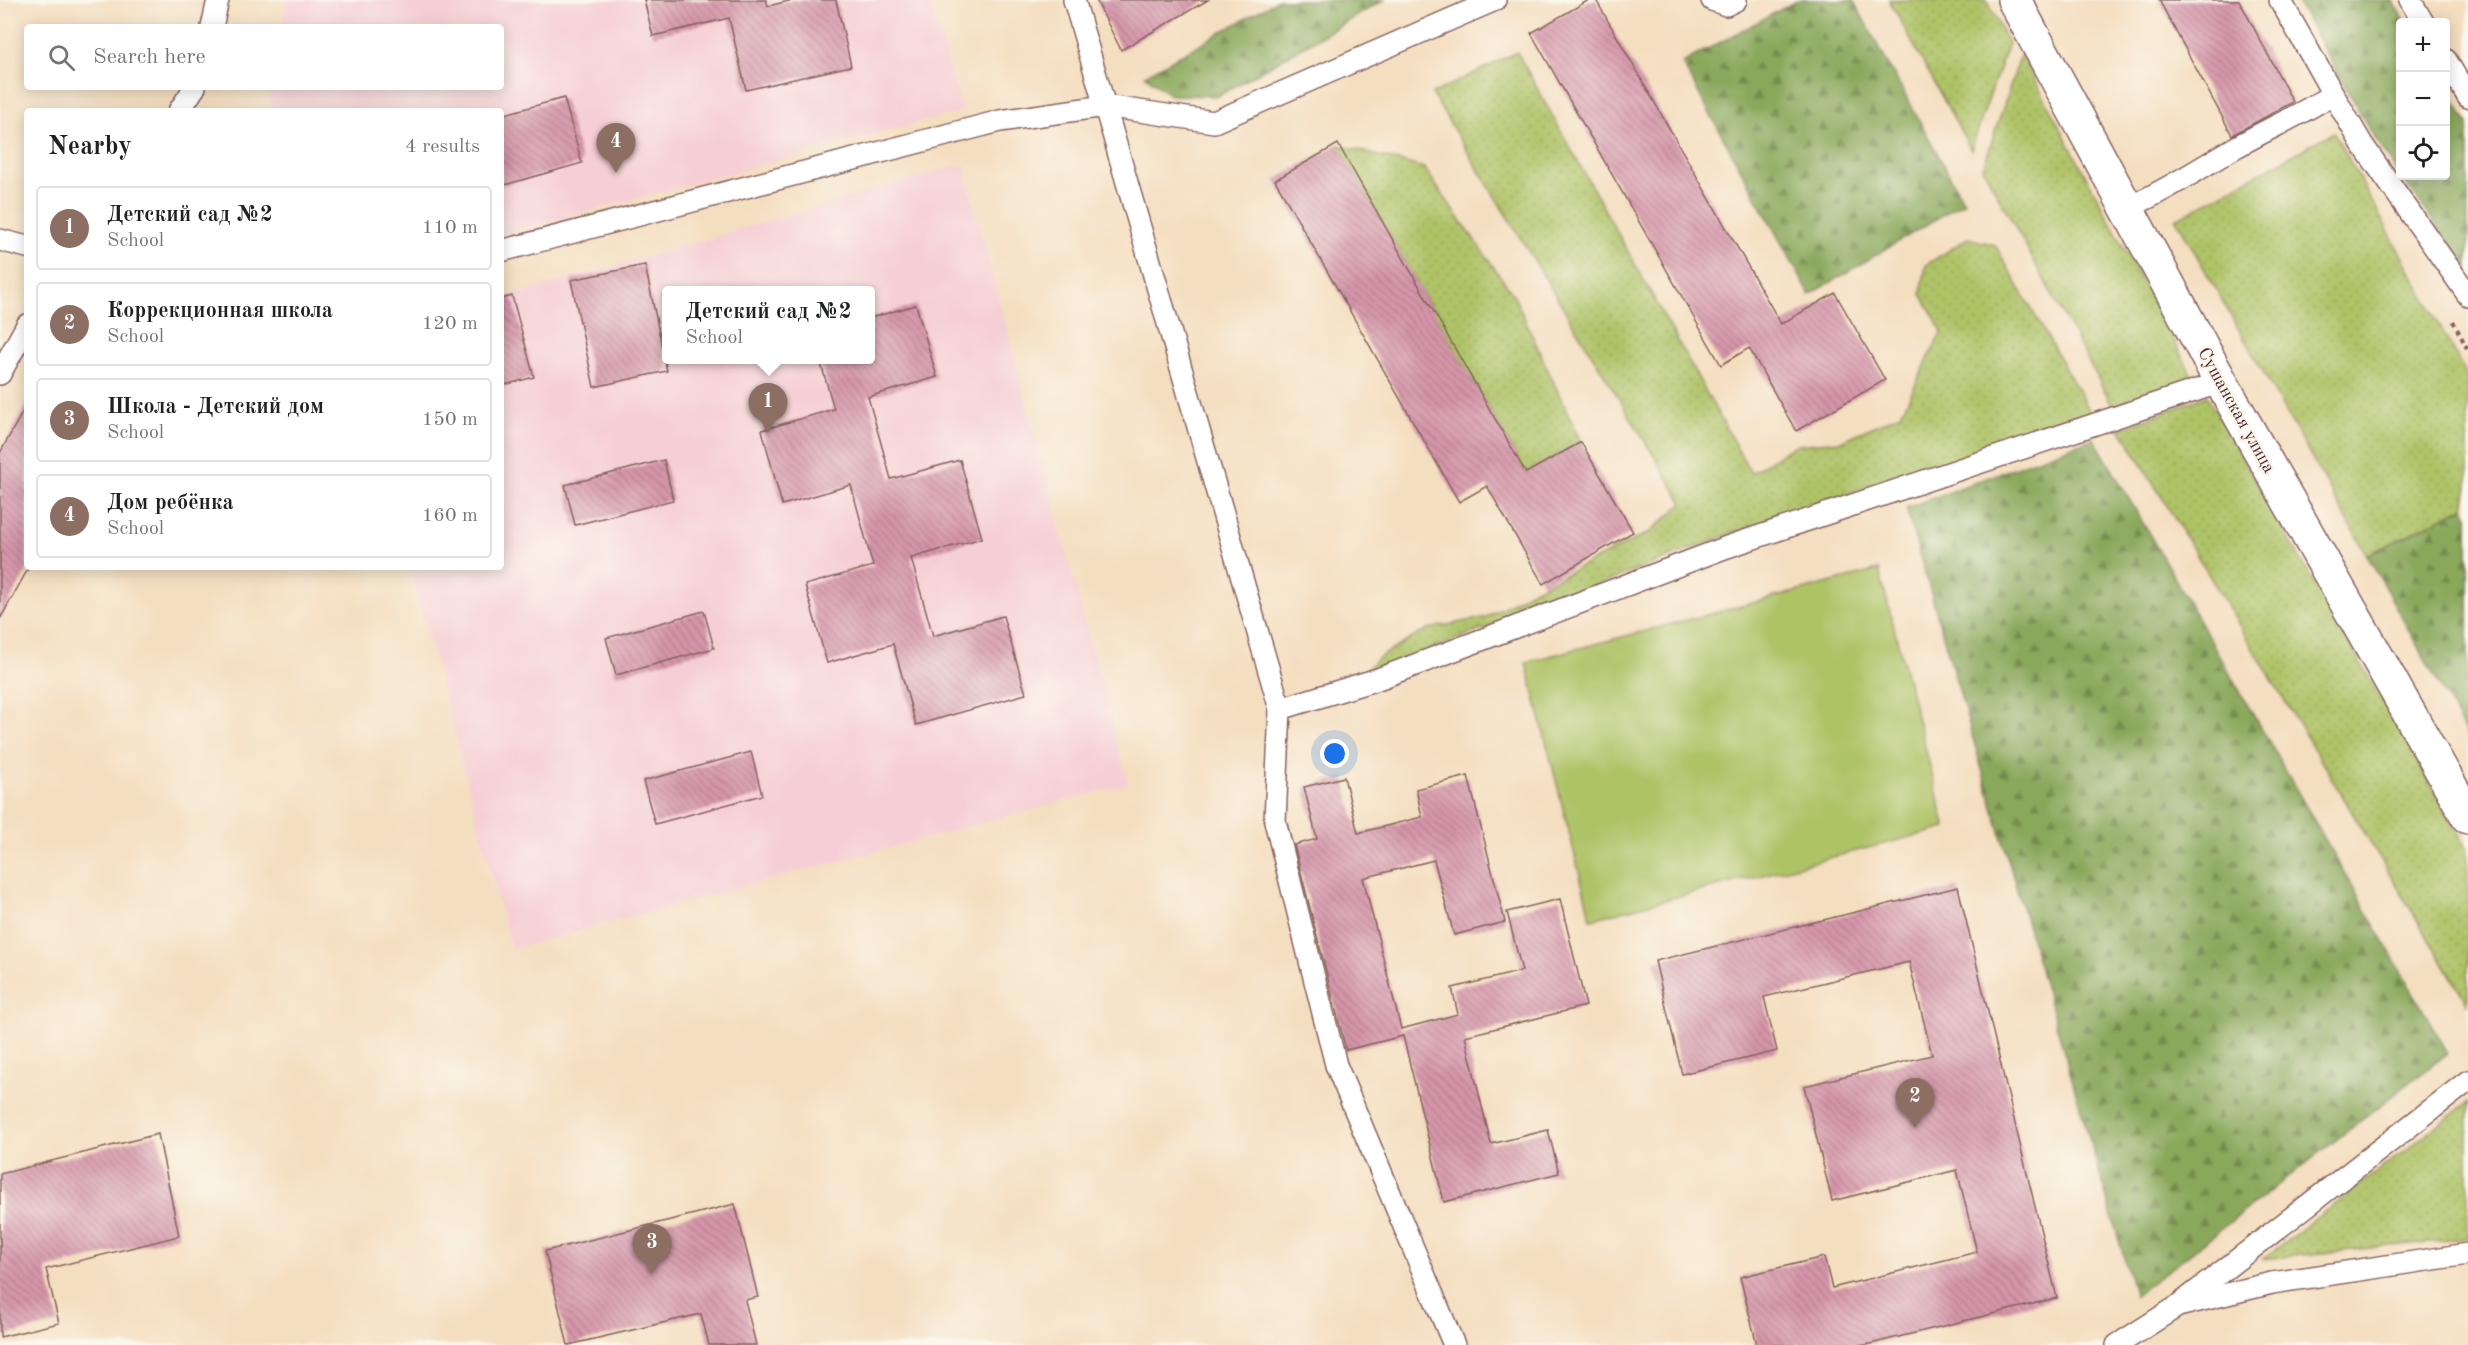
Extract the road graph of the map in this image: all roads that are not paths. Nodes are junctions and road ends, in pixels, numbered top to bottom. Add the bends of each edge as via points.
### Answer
1 (218, 0) edge
2 (1074, 0) edge
3 (1494, 0) edge
4 (1712, 0) edge
5 (1736, 0) edge
6 (2014, 0) edge
7 (2280, 0) edge
8 (2410, 0) edge
9 (2421, 18) edge
10 (213, 24) edge
11 (2450, 68) edge
12 (193, 90) edge
13 (2333, 94) junction
14 (2468, 97) edge
15 (1105, 106) junction
16 (181, 108) edge
17 (2127, 208) junction
18 (0, 240) edge
19 (24, 245) edge
20 (504, 250) edge
21 (2468, 295) edge
22 (24, 330) edge
23 (0, 374) edge
24 (2220, 382) junction
25 (1280, 709) junction
26 (2468, 817) edge
27 (2468, 1081) edge
28 (2468, 1254) edge
29 (2178, 1306) junction
30 (1454, 1345) edge
31 (2117, 1345) edge

1 - 10 lane
2 - 15 lane
3 - 15 lane via 1214,122
4 - 5 lane via 1726,5
6 - 17 main road, Сушанская улица
7 - 13 lane
8 - 9 lane
11 - 14 lane
12 - 16 lane
13 - 17 lane via 2164,192
13 - 21 lane via 2362,144
15 - 20 lane via 1000,121
15 - 25 lane
17 - 24 main road, Сушанская улица
18 - 19 lane
22 - 23 lane
24 - 25 lane via 1727,547 1378,679
24 - 26 main road, Сушанская улица
25 - 30 lane via 1275,821 1336,1065
27 - 29 lane
28 - 29 lane via 2272,1283
29 - 31 lane

